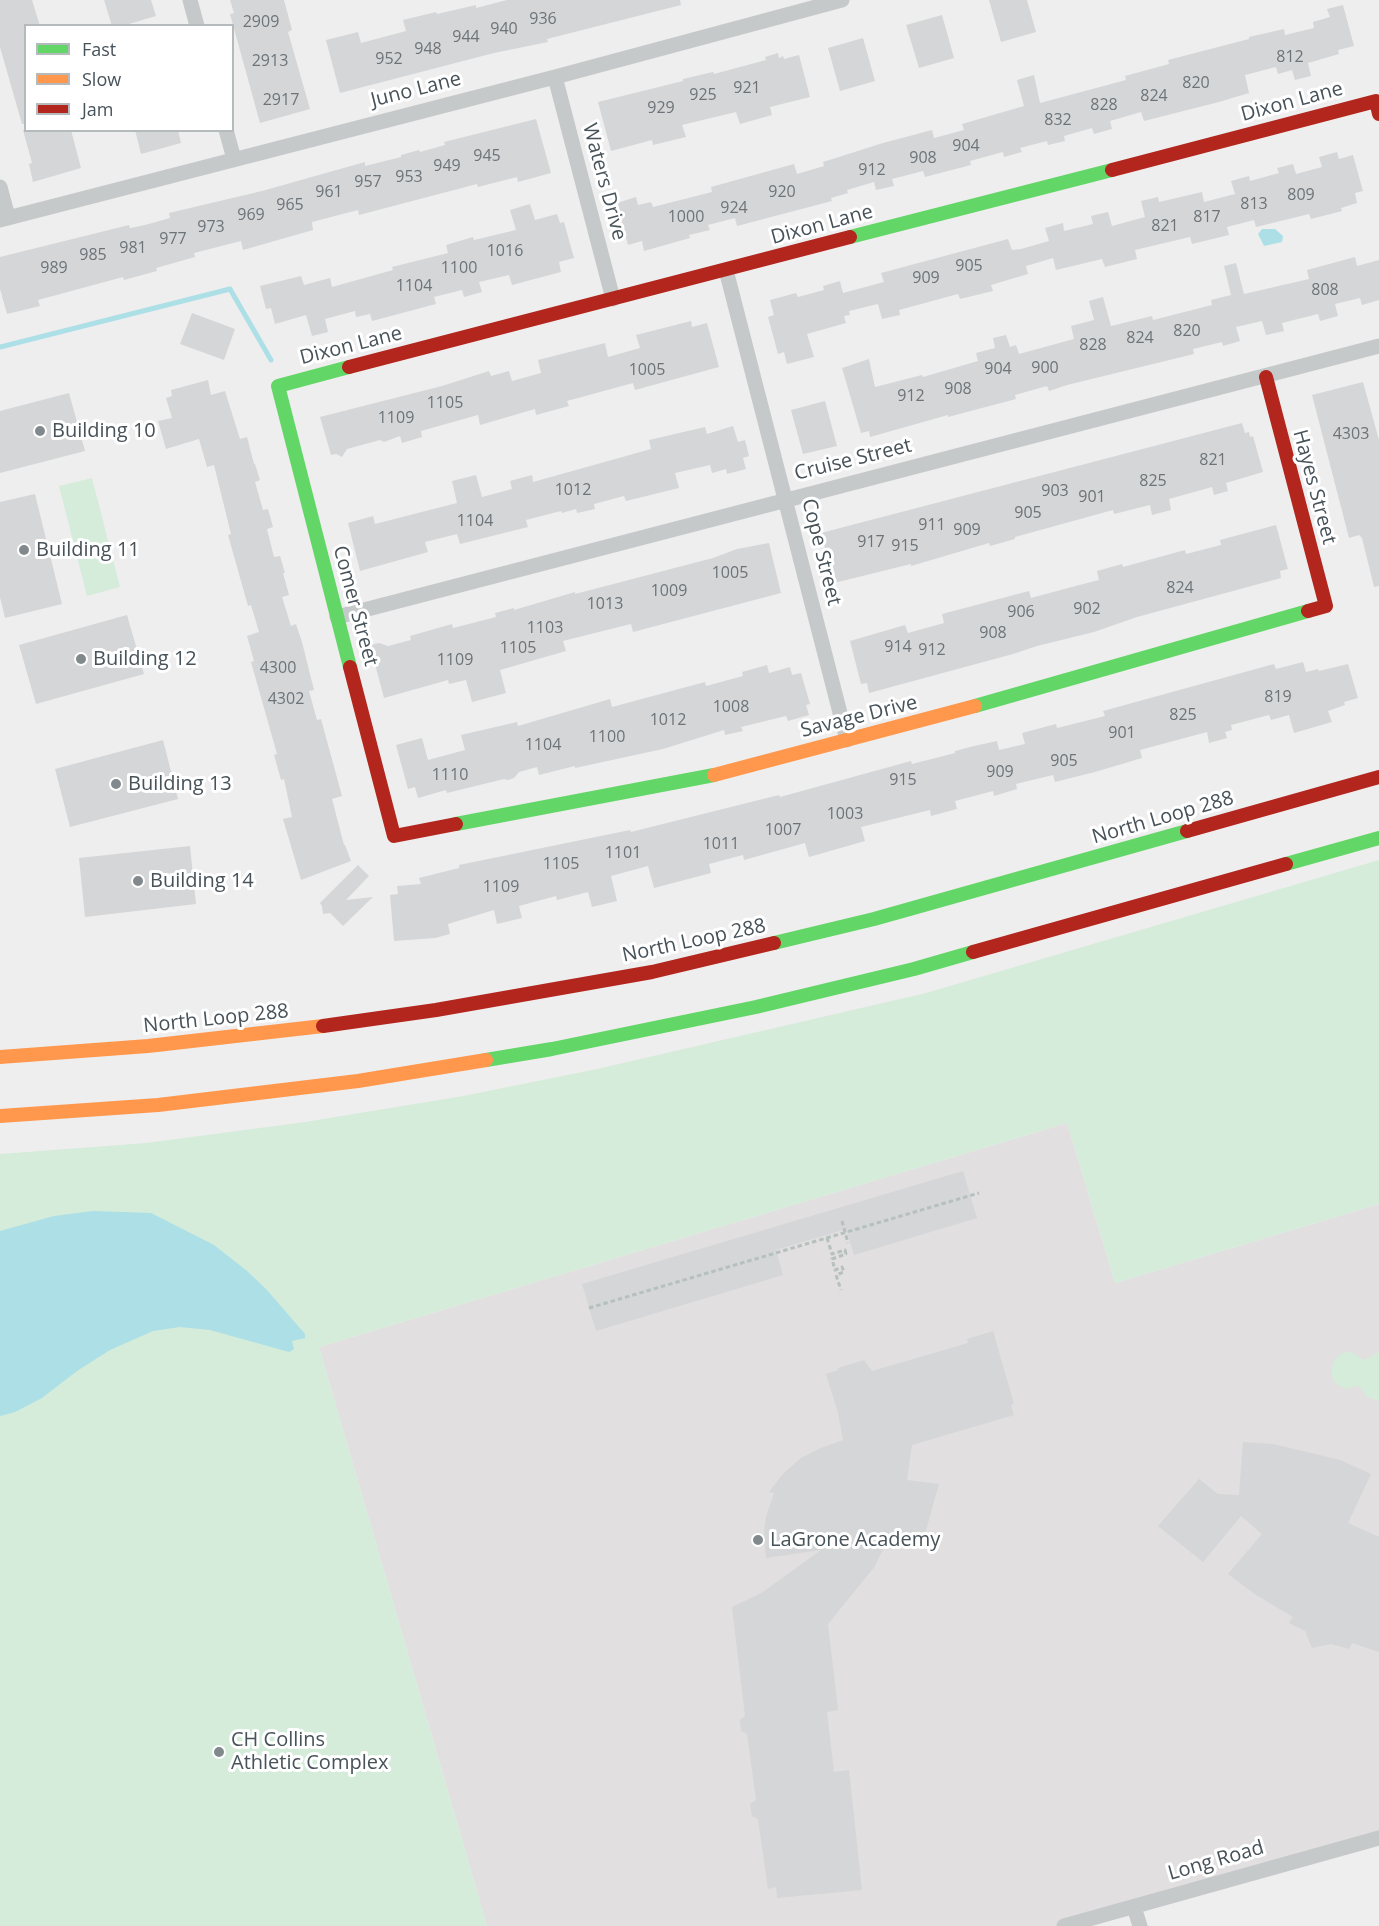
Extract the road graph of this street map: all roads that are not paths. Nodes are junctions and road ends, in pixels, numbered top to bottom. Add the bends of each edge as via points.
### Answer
1 (190, 0) edge
2 (842, 0) edge
3 (196, 24) edge
4 (555, 77) junction
5 (1377, 107) edge
6 (227, 132) edge
7 (234, 159) junction
8 (0, 187) edge
9 (4, 219) edge
10 (726, 270) junction
11 (613, 299) junction
12 (1379, 346) edge
13 (1266, 376) junction
14 (278, 386) joint
15 (786, 499) junction
16 (1326, 606) joint
17 (337, 617) junction
18 (847, 740) junction
19 (1379, 777) edge
20 (394, 836) joint
21 (1379, 838) edge
22 (0, 1043) edge
23 (148, 1046) junction
24 (0, 1057) edge
25 (0, 1116) edge
26 (1379, 1838) edge
27 (1134, 1906) junction
28 (1064, 1926) edge
29 (1140, 1926) edge

1 - 3 street
2 - 4 street, Juno Lane
4 - 7 street, Juno Lane
4 - 11 street, Waters Drive
5 - 10 main road, Dixon Lane
6 - 7 street
7 - 9 street, Juno Lane
8 - 9 street
10 - 11 main road, Dixon Lane
10 - 15 street, Cope Street
11 - 14 main road, Dixon Lane
12 - 13 street, Cruise Street
13 - 15 street, Cruise Street
13 - 16 main road, Hayes Street
14 - 17 main road, Comer Street
15 - 17 street, Cruise Street
15 - 18 street, Cope Street
16 - 18 main road, Savage Drive
17 - 20 main road, Comer Street
18 - 20 main road, Savage Drive via 697,779
19 - 23 main road, North Loop 288 via 874,919 652,972 425,1012
21 - 25 main road via 914,969 756,1007 552,1049 260,1093
22 - 23 main road
23 - 24 main road, North Loop 288
26 - 27 street, Long Road
27 - 28 street, Long Road
27 - 29 street

